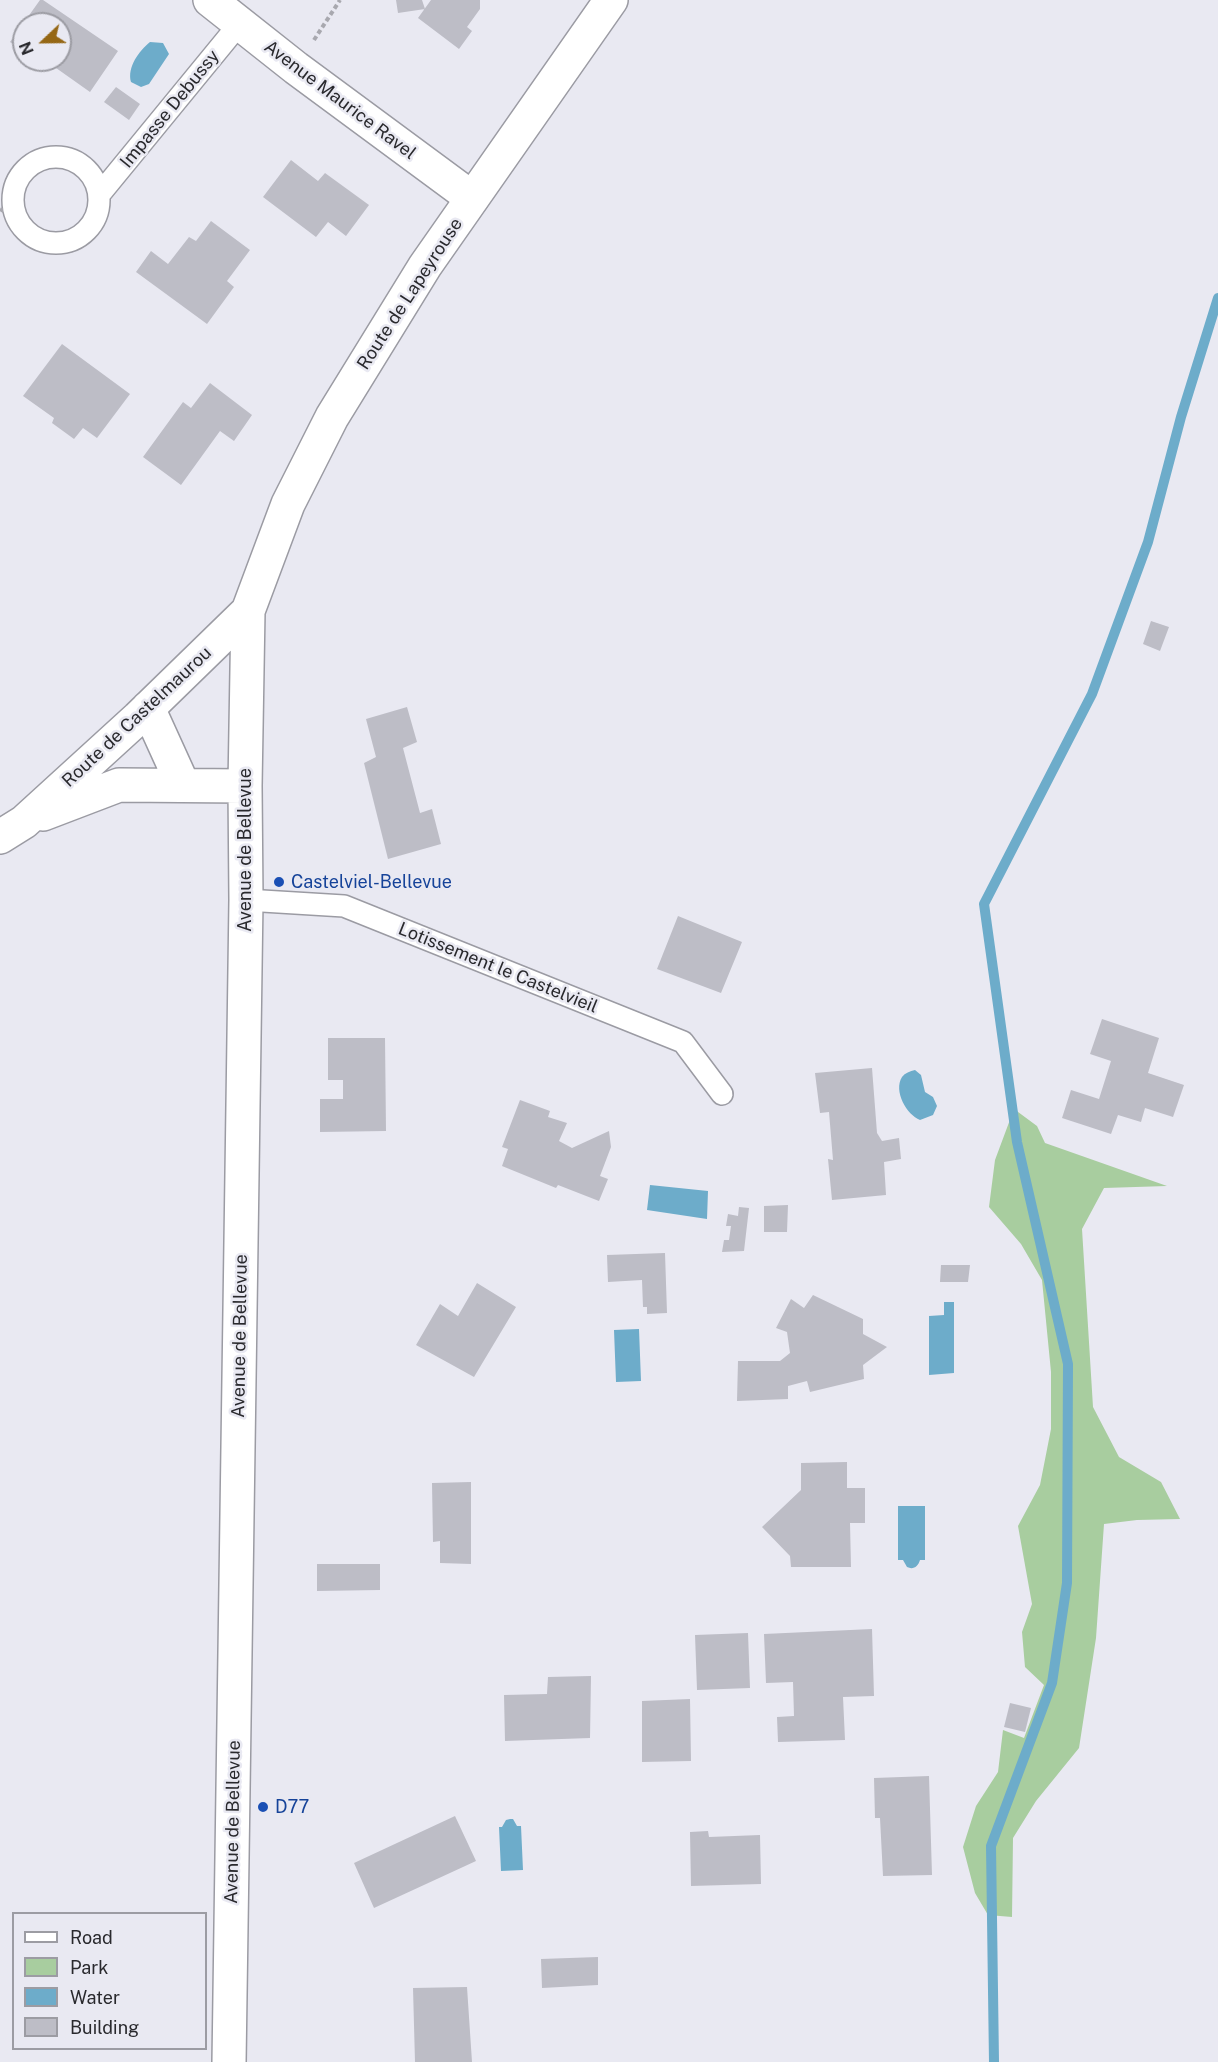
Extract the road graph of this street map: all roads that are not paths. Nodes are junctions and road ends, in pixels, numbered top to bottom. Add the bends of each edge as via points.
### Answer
1 (210, 0) edge
2 (611, 0) edge
3 (240, 22) junction
4 (99, 195) junction
5 (472, 198) junction
6 (8, 214) edge
7 (248, 611) junction
8 (148, 708) junction
9 (183, 786) junction
10 (245, 786) junction
11 (12, 829) edge
12 (246, 900) junction
13 (723, 1094) dead end
14 (230, 2062) edge

1 - 3 street, Avenue Maurice Ravel
2 - 5 street, Route de Lapeyrouse
3 - 4 lane, Impasse Debussy
3 - 5 street, Avenue Maurice Ravel
4 - 6 lane, Impasse Debussy via 95,221 75,240 62,243 36,239
4 - 6 lane, Impasse Debussy via 86,168 59,156 44,158 20,176
5 - 7 street, Route de Lapeyrouse via 332,417 288,504
7 - 8 street, Route de Castelmaurou
7 - 10 street, Avenue de Bellevue
8 - 9 street
8 - 11 street, Route de Castelmaurou
9 - 10 street, Route de Castelmaurou
9 - 11 street, Route de Castelmaurou via 119,785
10 - 12 street, Avenue de Bellevue
12 - 13 lane, Lotissement le Castelvieil via 344,906 683,1042
12 - 14 street, Avenue de Bellevue

